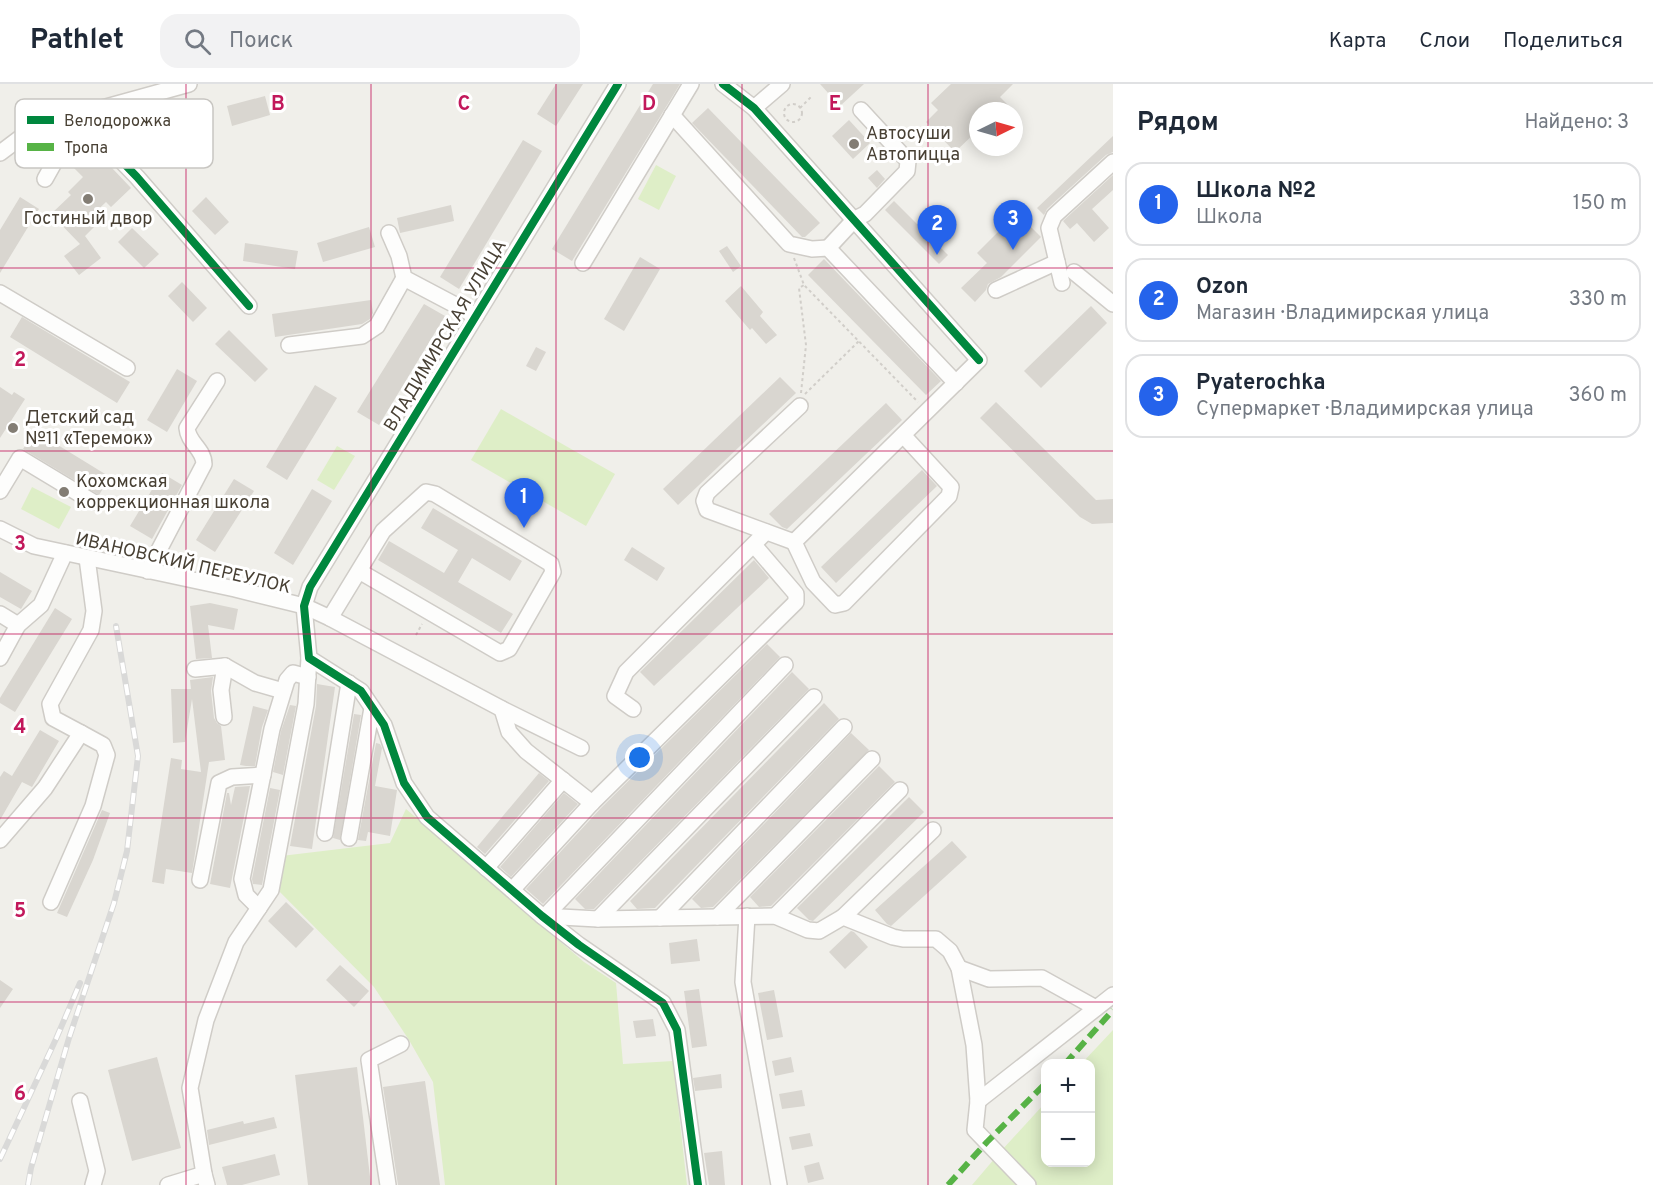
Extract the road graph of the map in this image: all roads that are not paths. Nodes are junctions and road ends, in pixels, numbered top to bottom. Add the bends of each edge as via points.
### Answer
1 (189, 84) edge
2 (618, 84) edge
3 (691, 84) edge
4 (723, 84) edge
5 (782, 84) edge
6 (764, 90) edge
7 (135, 99) edge
8 (754, 108) junction
9 (861, 110) dead end
10 (672, 115) junction
11 (15, 142) edge
12 (0, 153) edge
13 (1113, 162) edge
14 (51, 168) edge
15 (128, 168) edge
16 (45, 179) dead end
17 (855, 219) junction
18 (389, 233) dead end
19 (828, 248) junction
20 (1057, 262) junction
21 (583, 263) dead end
22 (1074, 272) dead end
23 (404, 278) junction
24 (1062, 283) dead end
25 (996, 290) dead end
26 (0, 293) edge
27 (1113, 304) edge
28 (249, 306) dead end
29 (476, 316) junction
30 (289, 345) dead end
31 (127, 368) dead end
32 (217, 381) dead end
33 (956, 383) junction
34 (800, 406) dead end
35 (903, 435) junction
36 (0, 491) edge
37 (93, 502) dead end
38 (0, 529) edge
39 (766, 532) junction
40 (794, 542) junction
41 (754, 545) junction
42 (65, 553) junction
43 (87, 558) junction
44 (148, 571) junction
45 (359, 571) junction
46 (304, 606) junction
47 (0, 614) edge
48 (330, 618) junction
49 (18, 625) junction
50 (0, 658) edge
51 (309, 658) junction
52 (785, 665) dead end
53 (225, 666) junction
54 (195, 669) dead end
55 (308, 677) junction
56 (349, 683) junction
57 (283, 691) junction
58 (814, 698) dead end
59 (372, 708) junction
60 (502, 709) junction
61 (633, 709) dead end
62 (224, 717) dead end
63 (844, 727) dead end
64 (81, 733) junction
65 (581, 748) dead end
66 (872, 759) dead end
67 (263, 775) junction
68 (563, 780) junction
69 (900, 790) dead end
70 (592, 802) junction
71 (933, 830) dead end
72 (325, 833) dead end
73 (349, 838) dead end
74 (0, 840) edge
75 (486, 868) junction
76 (200, 880) dead end
77 (512, 890) junction
78 (51, 903) dead end
79 (259, 908) junction
80 (545, 916) junction
81 (747, 916) junction
82 (775, 916) junction
83 (717, 917) junction
84 (843, 917) junction
85 (660, 918) junction
86 (598, 919) junction
87 (958, 968) junction
88 (1113, 995) edge
89 (1096, 1008) junction
90 (401, 1044) dead end
91 (80, 1101) dead end
92 (978, 1101) junction
93 (206, 1180) edge
94 (93, 1185) edge
95 (168, 1185) edge
96 (388, 1185) edge
97 (698, 1185) edge
98 (778, 1185) edge
99 (1028, 1185) edge

1 - 7 street
2 - 29 street, ВЛАДИМИРСКАЯ УЛИЦА
3 - 10 street
4 - 8 street
5 - 6 street
6 - 8 street
8 - 17 street
9 - 17 street via 908,161 907,171 865,214
10 - 19 street via 789,244
10 - 21 street
11 - 12 street
13 - 20 street via 1054,216 1050,228
14 - 16 street
15 - 28 street
17 - 19 street
17 - 33 street via 980,360
18 - 23 street
19 - 33 street
20 - 24 street
20 - 25 street
22 - 27 street
23 - 29 street
23 - 30 street via 377,326 362,336
26 - 31 street
29 - 46 street, ВЛАДИМИРСКАЯ УЛИЦА via 310,587
32 - 44 street via 187,428 188,437 204,456 204,464
33 - 35 street
34 - 39 street via 707,493 704,501 707,510
35 - 40 street
35 - 40 street via 951,487 949,496 844,603 835,604 813,582
36 - 37 street via 20,458
38 - 42 street, ИВАНОВСКИЙ ПЕРЕУЛОК via 34,546
39 - 40 street
39 - 41 street
41 - 61 street via 626,672 615,696
41 - 70 street via 796,594 796,602
42 - 43 street, ИВАНОВСКИЙ ПЕРЕУЛОК
42 - 49 street via 41,605
43 - 44 street, ИВАНОВСКИЙ ПЕРЕУЛОК
43 - 64 street via 94,611 91,630 50,704 53,718
44 - 46 street, ИВАНОВСКИЙ ПЕРЕУЛОК
45 - 45 street via 383,531 426,492 551,564 553,572 508,649 500,653
45 - 48 street
46 - 48 street, ИВАНОВСКИЙ ПЕРЕУЛОК
46 - 51 street
47 - 49 street
48 - 60 street, ИВАНОВСКИЙ ПЕРЕУЛОК
49 - 50 street
51 - 55 street
51 - 56 street
52 - 80 street
53 - 54 street
53 - 57 street via 255,683
53 - 62 street via 221,690
55 - 57 street via 293,673
55 - 79 street via 271,890
56 - 59 street via 361,691
56 - 72 street
57 - 67 street
58 - 86 street
59 - 73 street
59 - 75 street via 384,725 404,783 427,817
60 - 65 street, ИВАНОВСКИЙ ПЕРЕУЛОК
60 - 68 street via 509,732
63 - 85 street
64 - 74 street via 45,788
64 - 78 street via 103,745 107,755 93,806
66 - 83 street
67 - 76 street via 232,777 219,783
67 - 79 street via 242,879 246,895
68 - 70 street
68 - 75 street
69 - 82 street
70 - 77 street
71 - 84 street
75 - 77 street
77 - 80 street
79 - 93 street via 236,942 206,1020 190,1088
80 - 86 street
80 - 97 street via 579,945 663,1003 677,1030
81 - 82 street
81 - 83 street
81 - 98 street via 743,982
82 - 84 street via 819,931
83 - 85 street
84 - 87 street via 893,937 936,939 950,951
85 - 86 street
87 - 89 street via 989,979 1042,978
87 - 92 street via 974,1045
88 - 89 street
89 - 92 street
90 - 96 street via 369,1060
91 - 94 street via 97,1171
92 - 99 street via 975,1130
93 - 95 street

